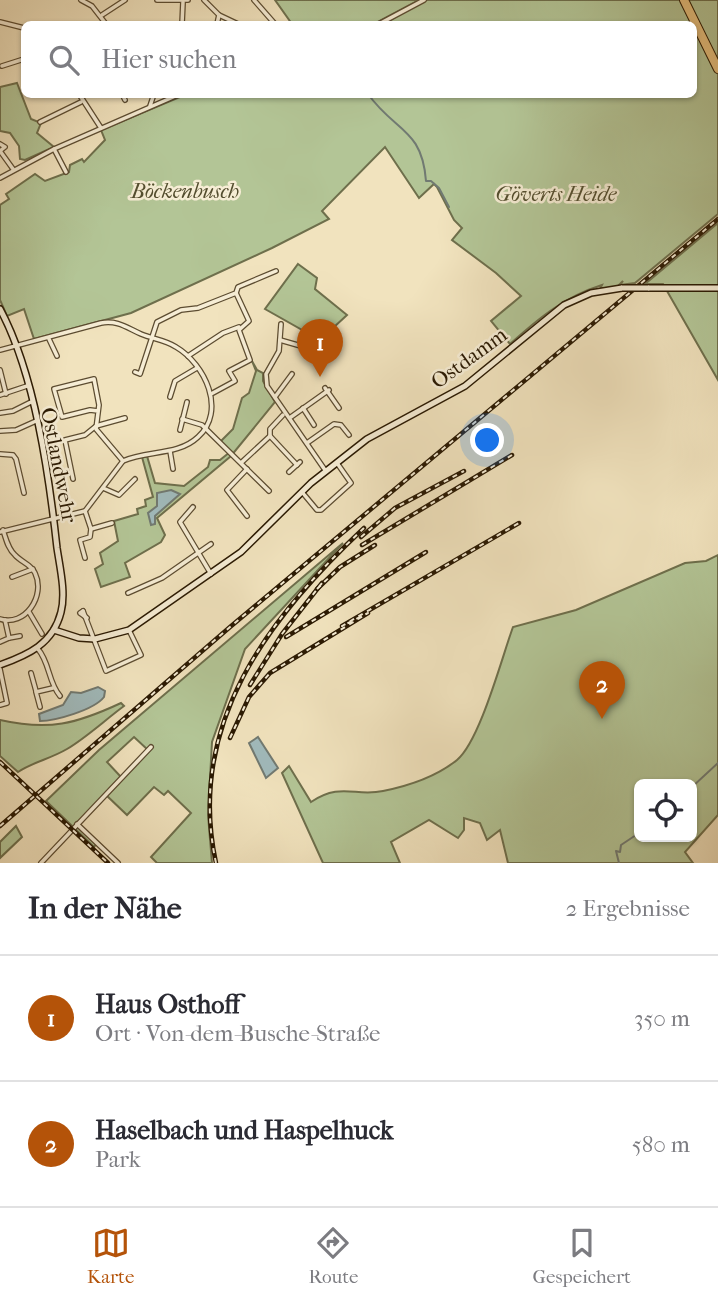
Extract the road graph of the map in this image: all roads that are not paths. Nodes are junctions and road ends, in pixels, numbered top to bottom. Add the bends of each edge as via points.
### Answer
1 (81, 0) edge
2 (125, 0) edge
3 (157, 0) edge
4 (185, 0) edge
5 (204, 0) edge
6 (254, 0) edge
7 (424, 0) edge
8 (684, 0) edge
9 (102, 15) junction
10 (219, 15) junction
11 (224, 17) junction
12 (105, 21) edge
13 (182, 21) edge
14 (218, 21) edge
15 (221, 21) edge
16 (232, 21) edge
17 (272, 21) edge
18 (385, 21) edge
19 (694, 21) edge
20 (0, 22) edge
21 (697, 26) edge
22 (21, 27) edge
23 (21, 60) edge
24 (2, 66) dead end
25 (718, 69) edge
26 (80, 98) edge
27 (153, 98) edge
28 (170, 98) edge
29 (82, 102) junction
30 (150, 106) junction
31 (40, 122) dead end
32 (101, 128) junction
33 (0, 144) edge
34 (54, 149) junction
35 (0, 151) edge
36 (13, 169) junction
37 (66, 172) dead end
38 (0, 178) edge
39 (276, 271) dead end
40 (718, 288) edge
41 (236, 293) junction
42 (0, 309) edge
43 (281, 324) dead end
44 (239, 327) junction
45 (150, 337) junction
46 (49, 339) junction
47 (280, 340) junction
48 (16, 346) junction
49 (0, 350) edge
50 (322, 352) dead end
51 (57, 356) dead end
52 (188, 356) junction
53 (197, 368) junction
54 (0, 370) edge
55 (135, 372) dead end
56 (292, 374) dead end
57 (1, 376) edge
58 (27, 386) junction
59 (6, 394) junction
60 (211, 394) junction
61 (0, 395) edge
62 (170, 397) dead end
63 (275, 397) junction
64 (31, 402) junction
65 (187, 402) dead end
66 (303, 408) junction
67 (339, 408) dead end
68 (98, 411) junction
69 (0, 413) edge
70 (283, 415) dead end
71 (290, 417) junction
72 (125, 418) dead end
73 (182, 419) junction
74 (36, 421) junction
75 (314, 425) dead end
76 (96, 426) junction
77 (180, 430) dead end
78 (0, 431) edge
79 (205, 431) junction
80 (349, 435) dead end
81 (270, 436) junction
82 (307, 443) junction
83 (170, 450) junction
84 (0, 454) edge
85 (123, 461) junction
86 (242, 462) junction
87 (336, 462) junction
88 (173, 469) dead end
89 (247, 469) junction
90 (326, 470) junction
91 (289, 472) dead end
92 (73, 479) dead end
93 (135, 479) dead end
94 (103, 488) junction
95 (269, 491) dead end
96 (302, 492) junction
97 (24, 493) dead end
98 (193, 507) dead end
99 (85, 511) junction
100 (247, 516) dead end
101 (54, 518) junction
102 (112, 523) dead end
103 (91, 529) junction
104 (1, 531) edge
105 (211, 544) dead end
106 (198, 554) junction
107 (85, 558) dead end
108 (33, 569) junction
109 (211, 574) junction
110 (12, 577) dead end
111 (128, 593) dead end
112 (29, 612) junction
113 (87, 618) dead end
114 (2, 620) edge
115 (54, 629) junction
116 (129, 630) junction
117 (42, 634) dead end
118 (20, 636) dead end
119 (9, 638) junction
120 (95, 639) junction
121 (0, 642) edge
122 (38, 649) junction
123 (0, 667) edge
124 (31, 673) dead end
125 (53, 688) junction
126 (36, 692) junction
127 (60, 696) dead end
128 (8, 704) junction
129 (0, 705) edge
130 (40, 707) dead end
131 (10, 709) dead end
132 (151, 747) dead end
133 (77, 824) junction
134 (41, 863) edge
135 (118, 863) edge

1 - 9 street
2 - 9 street
3 - 4 street via 165,4
4 - 13 street
5 - 10 street
6 - 17 street
7 - 18 street
8 - 19 highway
9 - 12 street
10 - 11 street
10 - 14 street
11 - 15 street
11 - 16 street
20 - 22 street
21 - 25 highway
23 - 24 street
26 - 29 street
27 - 30 street
28 - 30 street
29 - 31 street
29 - 32 street
30 - 32 street
32 - 34 street
33 - 35 street via 5,147
34 - 36 street
34 - 37 street
35 - 36 street
36 - 38 street
39 - 41 street via 238,287
40 - 87 street, Ostdamm, bridge via 622,288 591,293 564,305 465,386 368,439
41 - 44 street via 249,321
41 - 45 street via 163,317
42 - 48 street, Ostlandwehr
43 - 47 street
44 - 52 street
44 - 60 street via 250,360 229,371 235,382
45 - 46 street via 110,322
45 - 52 street via 174,345
45 - 55 street via 140,374
46 - 48 street
46 - 51 street
47 - 50 street
47 - 63 street via 278,356 267,374 267,386
48 - 49 street
48 - 58 street, Ostlandwehr
52 - 53 street
53 - 60 street
53 - 62 street via 175,381
54 - 57 street
56 - 63 street
57 - 59 street
58 - 59 street
58 - 64 street, Ostlandwehr
59 - 61 street
60 - 79 street via 213,411
63 - 71 street
64 - 69 street
64 - 74 street, Ostlandwehr
65 - 73 street
66 - 67 street via 327,390
66 - 71 street
66 - 75 street
68 - 68 street via 94,379 54,389 59,416
68 - 76 street
70 - 81 street via 270,429
71 - 82 street
72 - 76 street
73 - 77 street
73 - 79 street via 202,425
74 - 78 street
74 - 101 street, Ostlandwehr
76 - 85 street via 100,437
76 - 92 street via 85,435 65,440
79 - 83 street via 188,445
79 - 86 street
80 - 82 street via 334,424
81 - 86 street
81 - 91 street via 298,464
82 - 90 street
83 - 85 street
83 - 88 street
84 - 97 street via 16,459
85 - 94 street
86 - 89 street
87 - 90 street, Ostdamm
87 - 96 street via 351,479 350,485 319,511
89 - 95 street
89 - 100 street via 227,490
90 - 96 street, Ostdamm
93 - 94 street via 119,495
94 - 99 street
96 - 109 street, Ostdamm via 254,541
98 - 106 street via 180,522
99 - 101 street
99 - 103 street
101 - 104 street
101 - 115 street, Ostlandwehr via 63,601
102 - 103 street
103 - 107 street via 90,537 80,540
104 - 108 street via 13,554
105 - 106 street
106 - 109 street
106 - 111 street via 156,582
108 - 110 street
108 - 112 street via 38,586
109 - 116 street, Ostdamm
112 - 114 street
112 - 117 street
113 - 120 street
114 - 119 street
115 - 120 street, Ostdamm
115 - 122 street
116 - 120 street, Ostdamm
116 - 120 street via 141,655 109,671
118 - 119 street
119 - 121 street
122 - 123 street
122 - 125 street
123 - 128 street
124 - 126 street
125 - 126 street
125 - 127 street
126 - 130 street
128 - 129 street
128 - 131 street
132 - 133 street
133 - 134 street
133 - 135 street

